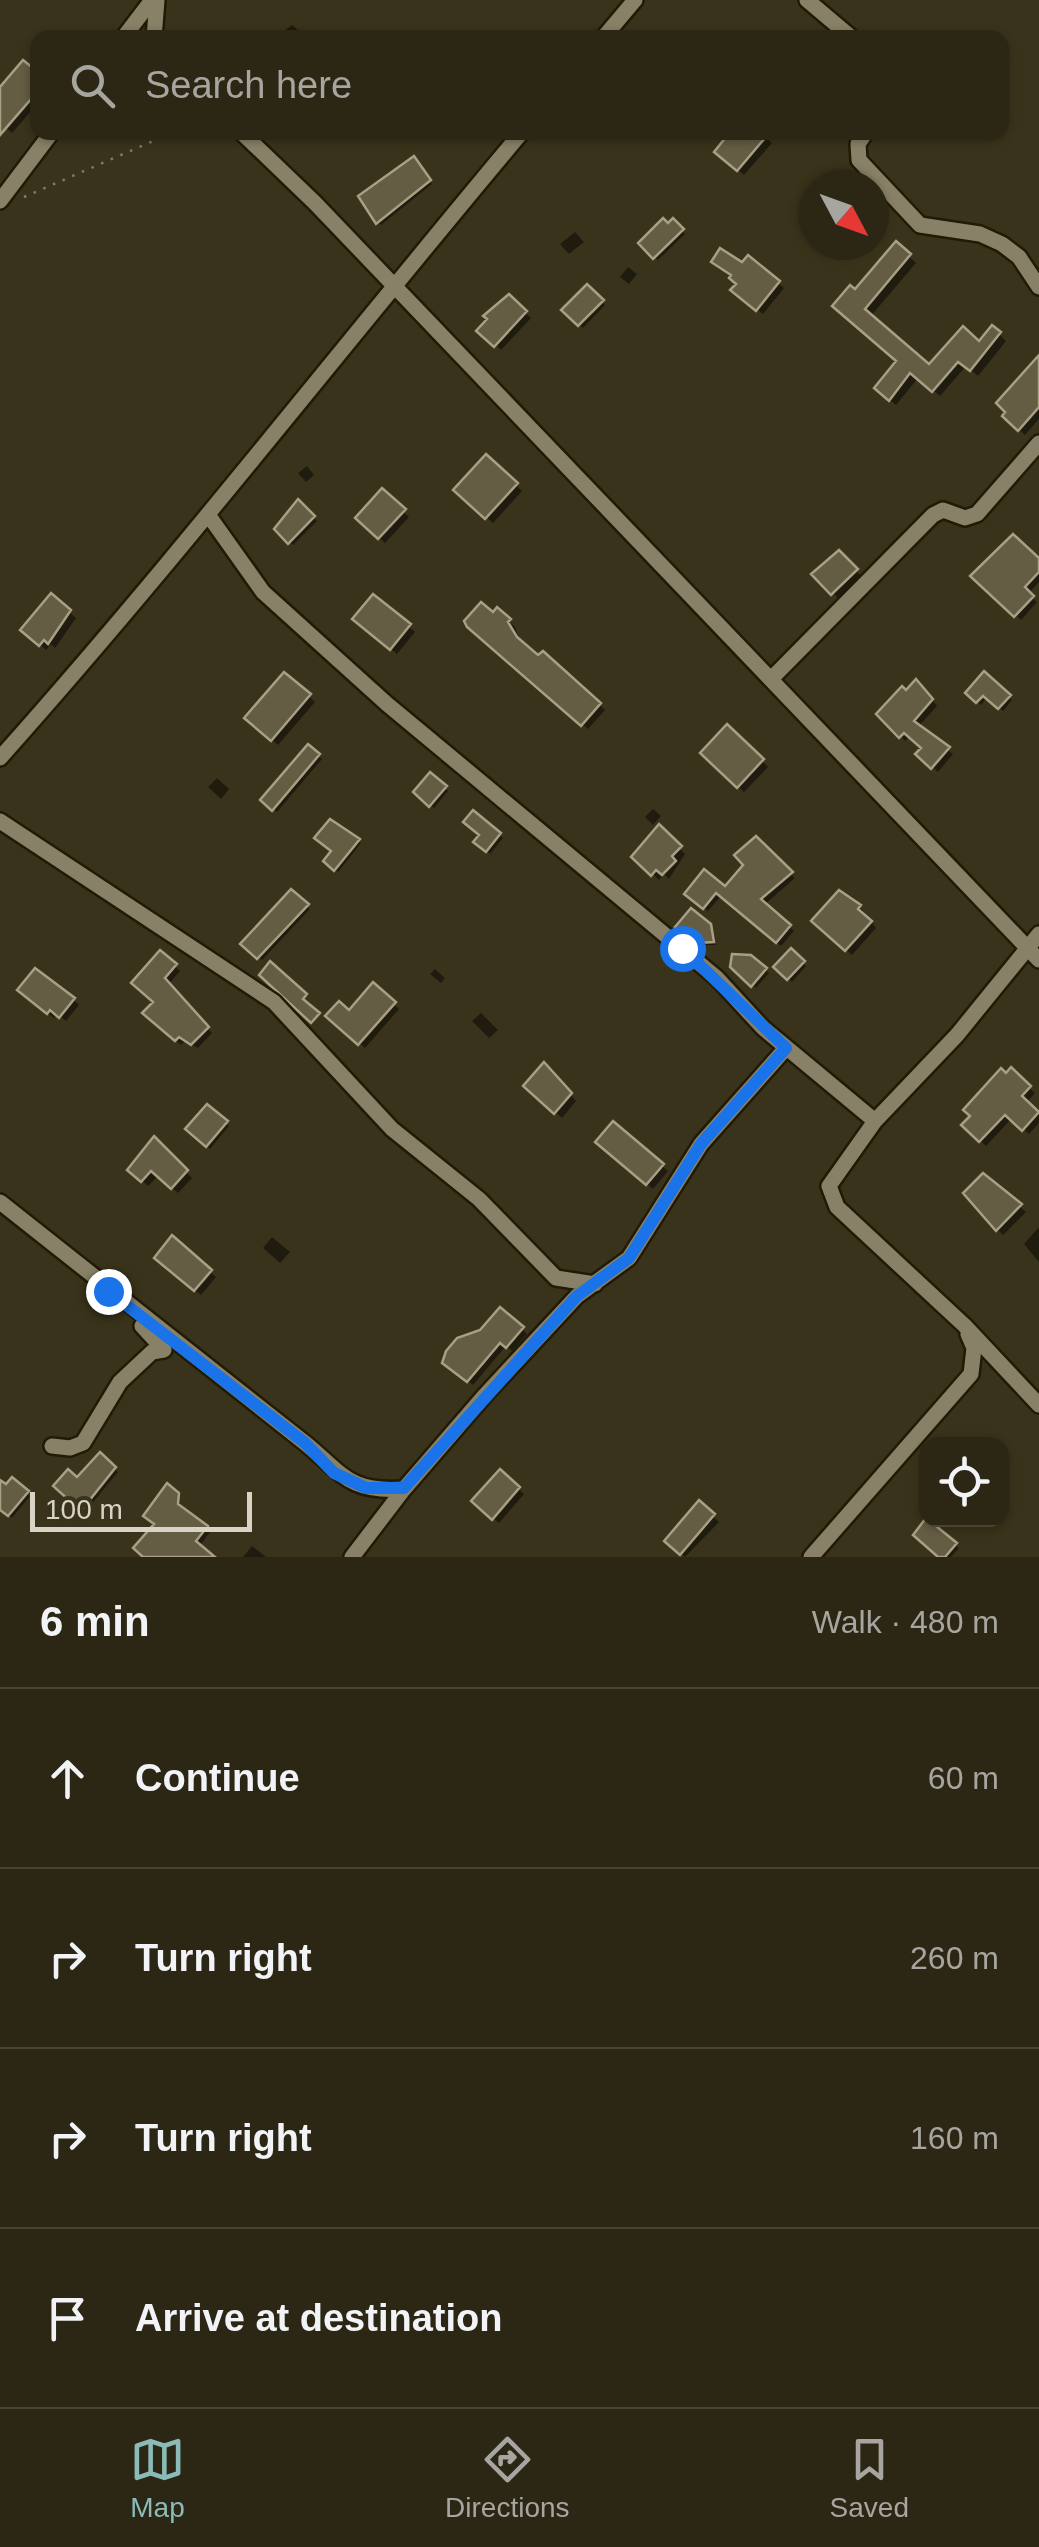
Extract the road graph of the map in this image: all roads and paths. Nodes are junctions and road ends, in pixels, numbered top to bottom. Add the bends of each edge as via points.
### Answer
1 (154, 0) edge
2 (634, 0) edge
3 (807, 0) edge
4 (130, 30) edge
5 (154, 30) edge
6 (609, 30) edge
7 (843, 30) edge
8 (46, 140) edge
9 (156, 140) edge
10 (249, 140) edge
11 (515, 140) edge
12 (861, 140) edge
13 (18, 200) dead end
14 (0, 201) edge
15 (392, 287) junction
16 (1039, 287) edge
17 (1039, 443) edge
18 (209, 516) junction
19 (771, 678) junction
20 (0, 758) edge
21 (0, 821) edge
22 (1039, 934) edge
23 (1026, 947) junction
24 (1039, 960) edge
25 (786, 1048) junction
26 (875, 1121) junction
27 (0, 1202) edge
28 (595, 1284) junction
29 (108, 1291) junction
30 (965, 1326) junction
31 (1039, 1405) edge
32 (52, 1446) dead end
33 (404, 1488) junction
34 (352, 1557) edge
35 (811, 1557) edge

1 - 4 street
1 - 5 street
2 - 6 street
3 - 7 street
8 - 14 street
9 - 13 path
10 - 15 street
11 - 15 street
12 - 16 street via 859,160 920,224 1002,244
15 - 18 street
15 - 19 street
17 - 19 street via 977,514 965,518 943,510 925,522
18 - 20 street
18 - 25 street via 263,592 387,704 717,978
19 - 23 street
21 - 28 street via 274,1002 392,1129 479,1199 556,1278
22 - 23 street
23 - 24 street
23 - 26 street
25 - 26 street
25 - 28 street via 701,1144 629,1258
26 - 30 street via 834,1174 831,1198
27 - 29 street
28 - 33 street
29 - 32 street via 164,1350 152,1352 120,1382 82,1443
29 - 33 street via 305,1443 334,1473 366,1488
30 - 31 street
30 - 35 street via 974,1348 971,1374
33 - 34 street

